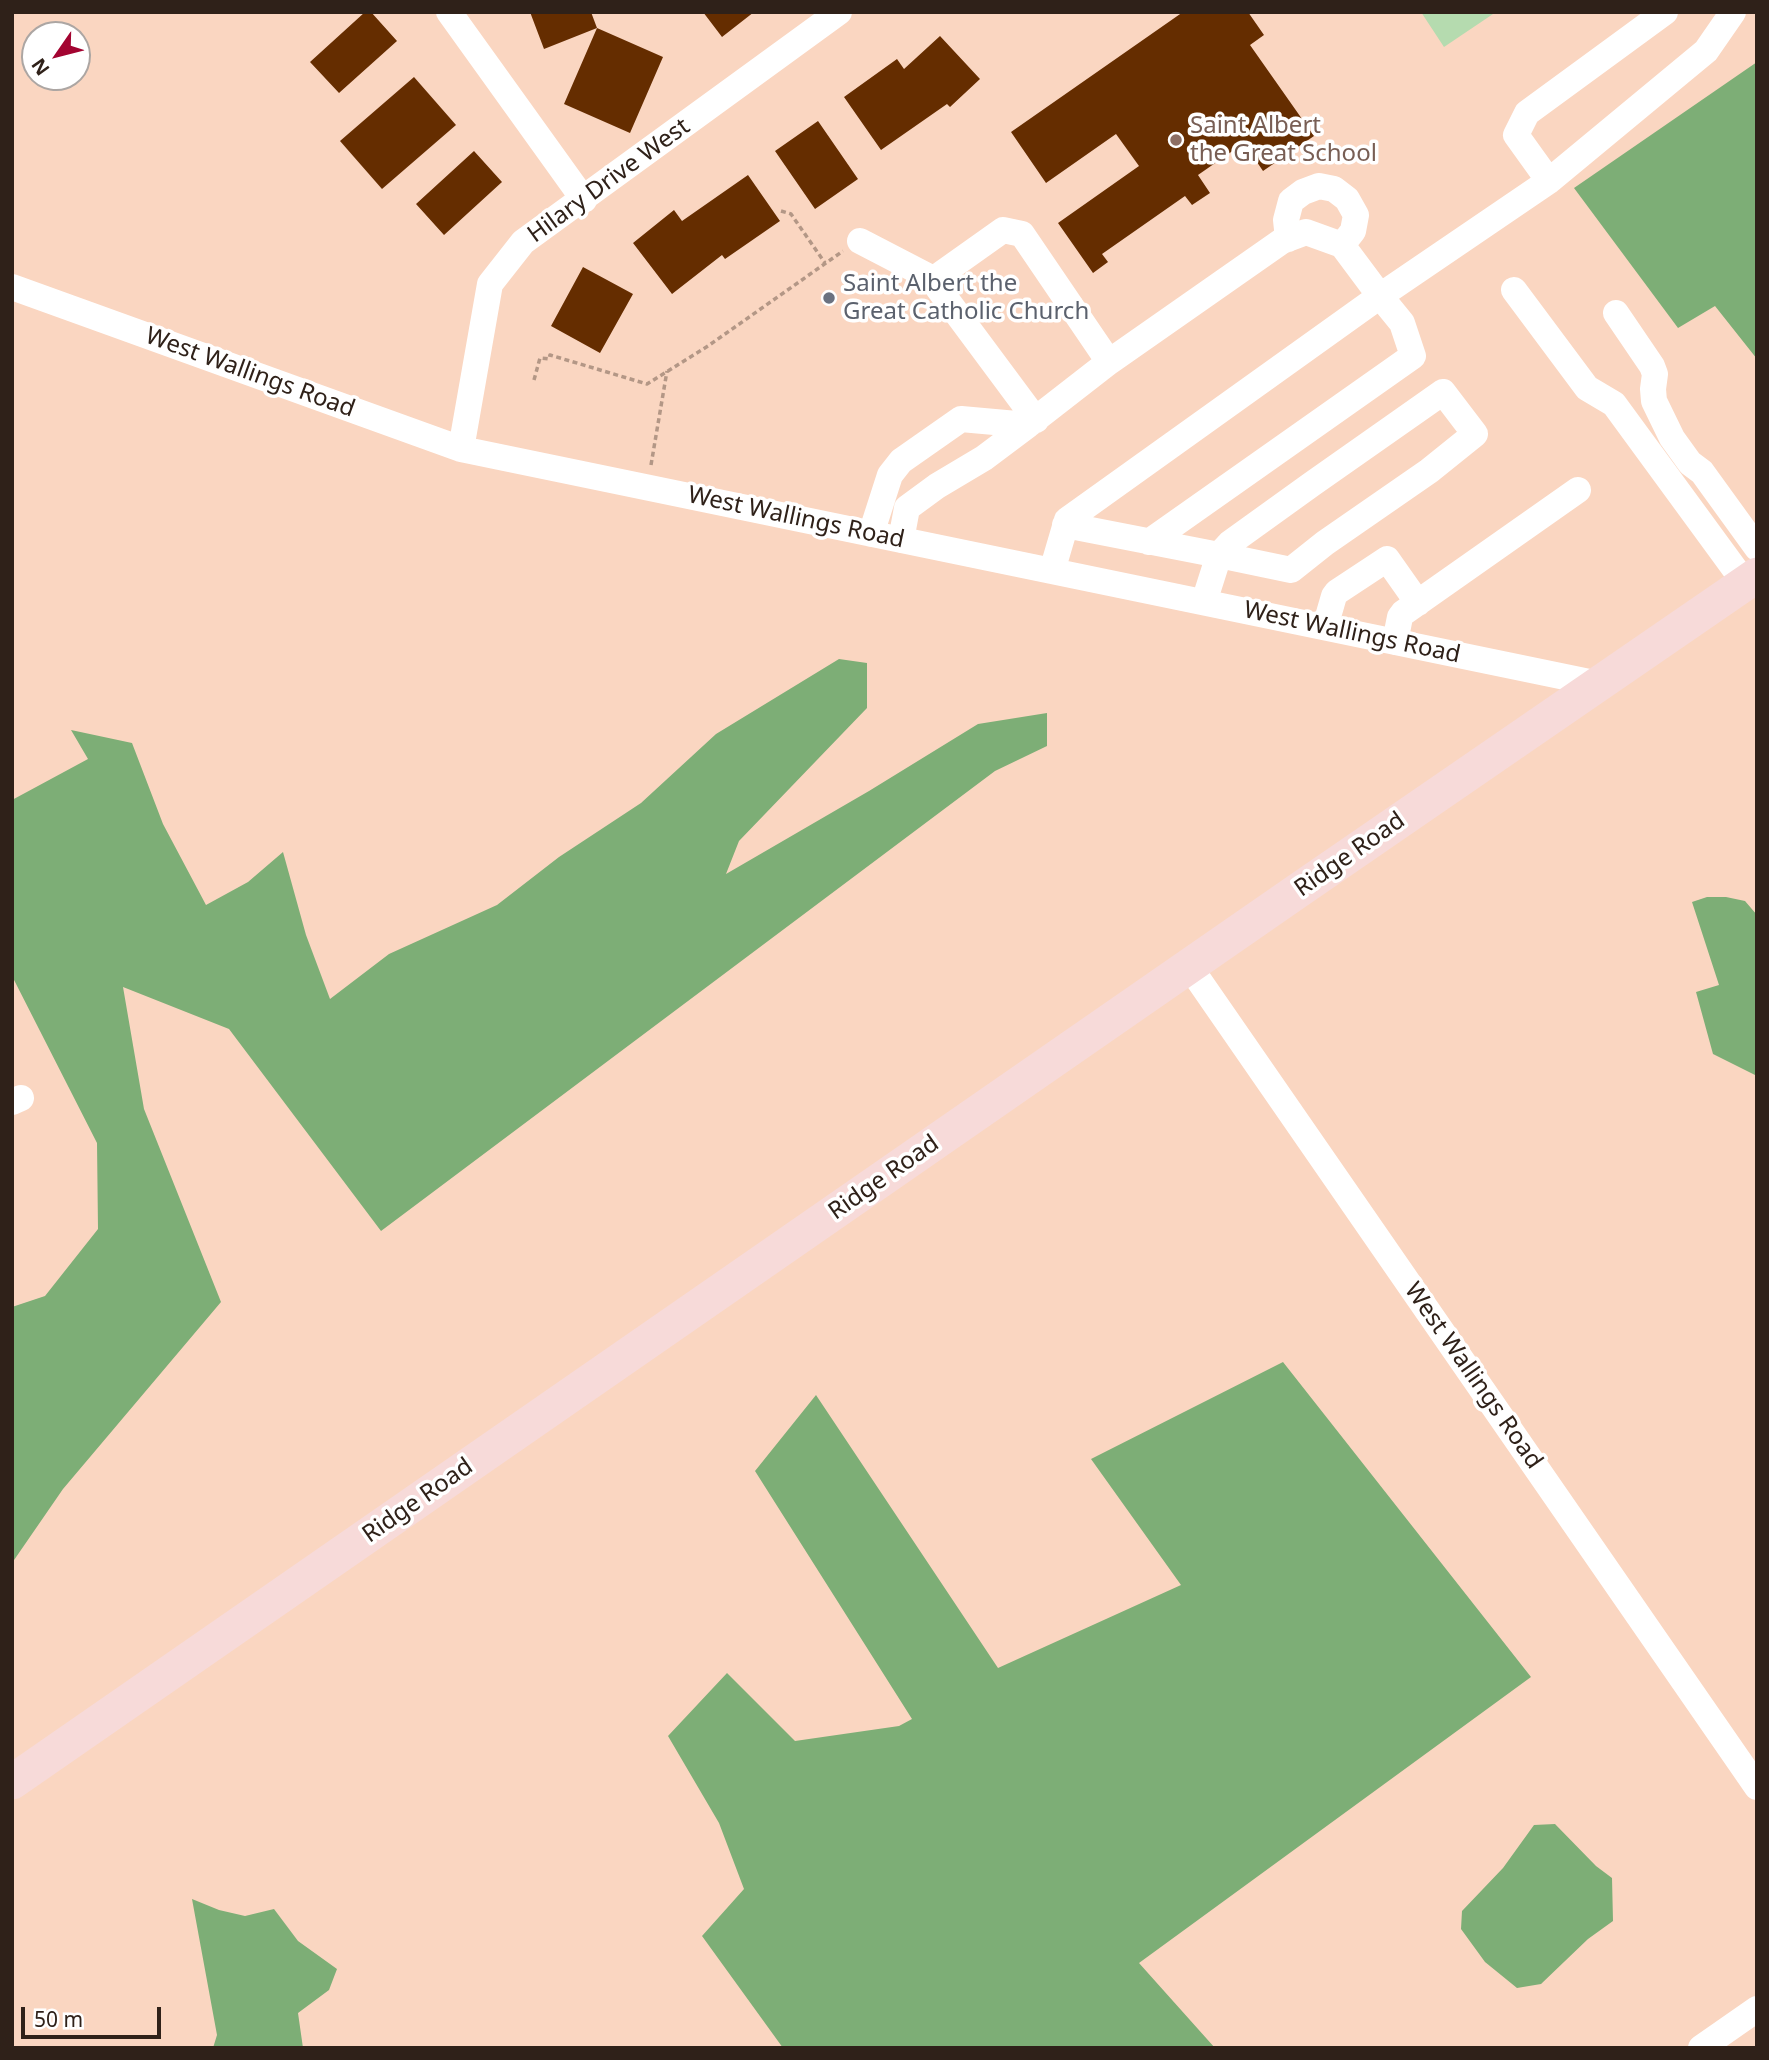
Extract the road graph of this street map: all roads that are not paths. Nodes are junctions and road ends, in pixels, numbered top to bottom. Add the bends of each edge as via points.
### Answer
1 (449, 12) edge
2 (839, 12) edge
3 (1665, 12) edge
4 (1733, 12) edge
5 (1549, 181) junction
6 (584, 200) junction
7 (1288, 239) junction
8 (860, 241) road end
9 (1342, 245) junction
10 (939, 282) junction
11 (12, 287) edge
12 (1514, 290) dead end
13 (1380, 296) junction
14 (1616, 313) dead end
15 (1109, 362) junction
16 (1032, 423) junction
17 (461, 449) junction
18 (1578, 490) dead end
19 (1065, 525) junction
20 (871, 534) junction
21 (901, 540) junction
22 (1149, 542) junction
23 (1757, 548) edge
24 (1219, 555) junction
25 (1052, 571) junction
26 (1751, 579) edge
27 (1204, 602) junction
28 (1418, 603) junction
29 (1325, 627) junction
30 (1395, 642) junction
31 (1599, 684) junction
32 (1189, 966) junction
33 (12, 1782) edge
34 (1757, 1787) edge
35 (1757, 2009) edge
36 (1701, 2048) edge

1 - 6 street
2 - 6 street, Hilary Drive West
3 - 5 street via 1527,113 1516,135
4 - 5 street via 1706,51
5 - 13 street
6 - 17 street, Hilary Drive West via 523,242 489,284
7 - 9 street via 1306,232
7 - 9 street via 1291,201 1319,186 1347,199 1356,215 1353,231
7 - 15 street
8 - 10 street
9 - 13 street
10 - 15 street via 941,274 1003,230 1022,234
10 - 16 street via 938,288
11 - 17 street, West Wallings Road
12 - 26 street via 1587,388 1614,404
13 - 19 street
13 - 22 street via 1402,323 1413,356
14 - 23 street via 1652,366 1654,401 1672,439
15 - 16 street
16 - 20 street via 961,419 914,449 890,475
16 - 21 street via 907,508
17 - 20 street, West Wallings Road
18 - 28 street
19 - 22 street
19 - 25 street
20 - 21 street, West Wallings Road
21 - 25 street, West Wallings Road
22 - 24 street
24 - 24 street via 1292,570 1475,434 1443,392 1301,491
24 - 27 street
25 - 27 street, West Wallings Road
26 - 31 main road, Ridge Road
27 - 29 street, West Wallings Road
28 - 29 street via 1387,559 1337,592
28 - 30 street via 1400,617
29 - 30 street, West Wallings Road
30 - 31 street, West Wallings Road
31 - 32 main road, Ridge Road
32 - 33 main road, Ridge Road
32 - 34 street, West Wallings Road
35 - 36 street

